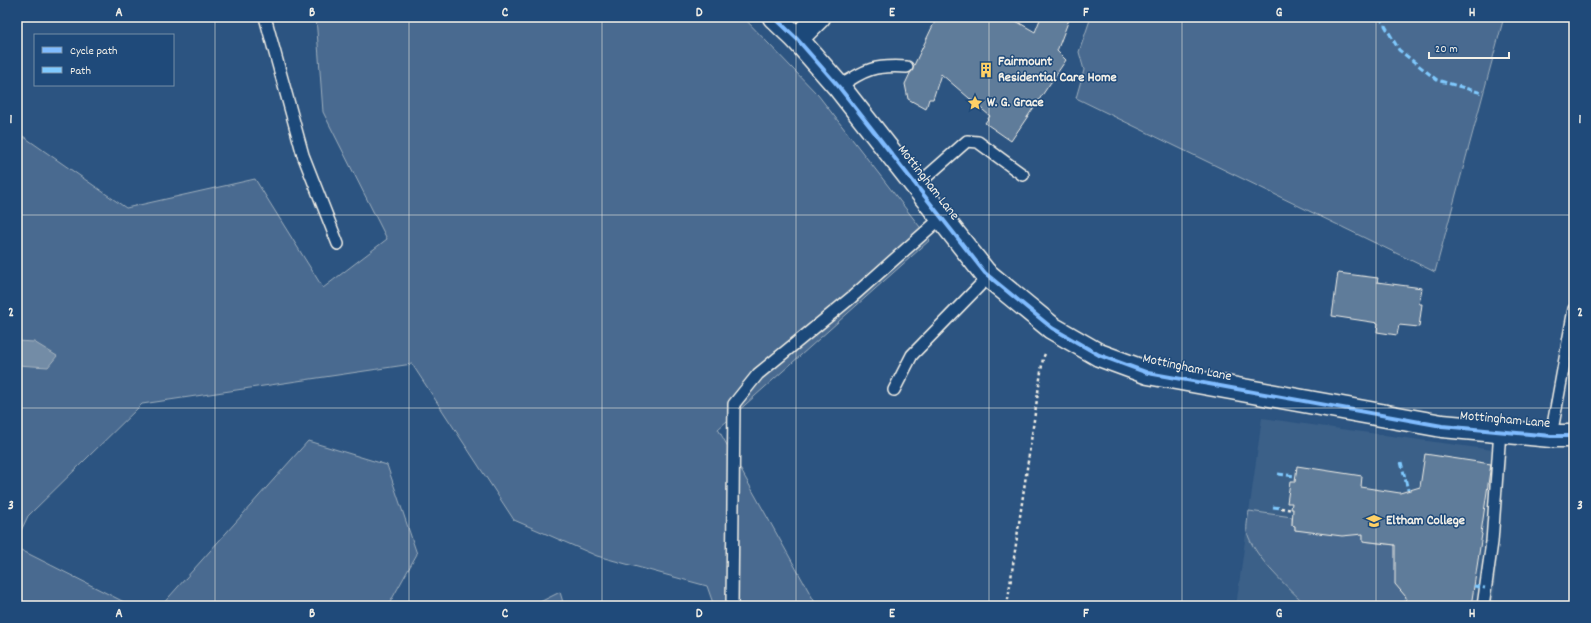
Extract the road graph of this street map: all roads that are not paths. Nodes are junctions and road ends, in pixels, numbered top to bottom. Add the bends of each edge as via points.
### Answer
1 (265, 17) edge
2 (774, 17) edge
3 (819, 17) edge
4 (797, 39) junction
5 (907, 67) dead end
6 (839, 87) junction
7 (1023, 175) dead end
8 (916, 186) junction
9 (942, 218) junction
10 (338, 244) dead end
11 (988, 277) junction
12 (1574, 309) edge
13 (894, 390) dead end
14 (1500, 431) junction
15 (1551, 436) junction
16 (1574, 436) edge
17 (732, 606) edge
18 (1483, 606) edge

1 - 10 lane via 303,155
2 - 4 street, Mottingham Lane
3 - 4 street
4 - 6 street, Mottingham Lane
5 - 6 lane via 870,68
6 - 8 street, Mottingham Lane
7 - 8 lane via 978,142 967,141
8 - 9 street, Mottingham Lane
9 - 11 street, Mottingham Lane
9 - 17 lane via 852,297 758,374 734,404
11 - 13 lane via 912,356
11 - 14 street, Mottingham Lane via 1052,328 1099,355 1148,373 1442,426
12 - 15 lane
14 - 15 street, Mottingham Lane
14 - 18 lane via 1492,542
15 - 16 street, Mottingham Lane

